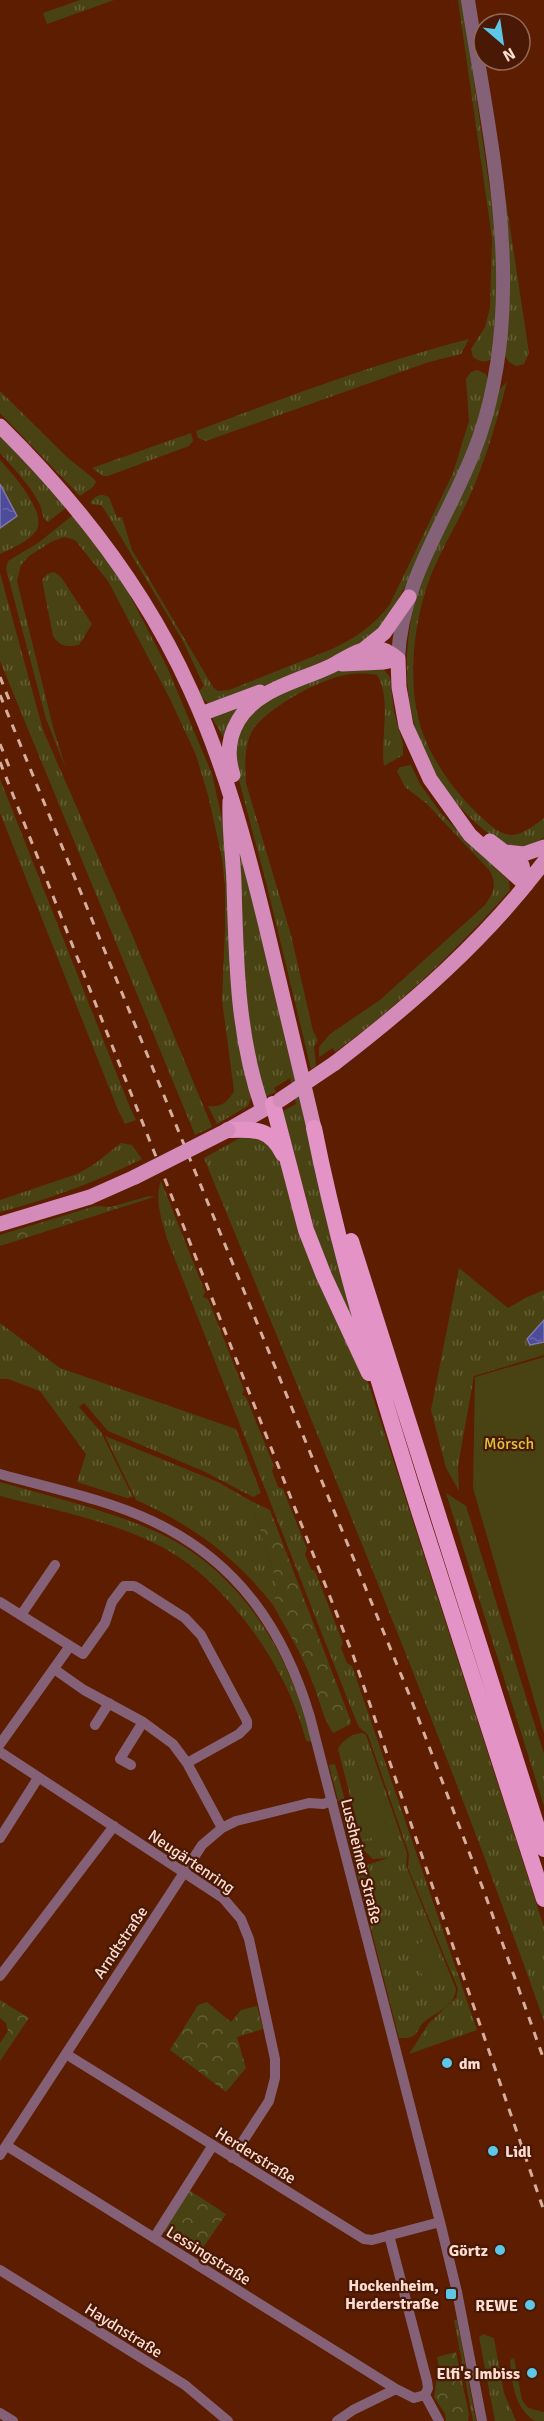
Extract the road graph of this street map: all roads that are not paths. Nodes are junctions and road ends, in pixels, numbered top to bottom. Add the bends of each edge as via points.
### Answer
1 (468, 0) edge
2 (0, 426) edge
3 (409, 597) junction
4 (363, 650) junction
5 (398, 658) junction
6 (332, 665) junction
7 (274, 689) junction
8 (201, 714) junction
9 (230, 791) junction
10 (238, 813) junction
11 (460, 821) junction
12 (544, 847) edge
13 (505, 852) junction
14 (544, 862) edge
15 (526, 885) junction
16 (272, 1104) junction
17 (314, 1128) junction
18 (228, 1130) junction
19 (287, 1163) junction
20 (0, 1224) edge
21 (399, 1447) junction
22 (0, 1474) edge
23 (55, 1565) dead end
24 (0, 1602) edge
25 (21, 1615) junction
26 (70, 1646) junction
27 (54, 1669) junction
28 (109, 1703) junction
29 (143, 1722) junction
30 (94, 1725) dead end
31 (0, 1744) edge
32 (0, 1752) edge
33 (187, 1763) junction
34 (131, 1765) dead end
35 (38, 1778) junction
36 (329, 1790) junction
37 (332, 1801) junction
38 (309, 1803) junction
39 (114, 1826) junction
40 (222, 1828) junction
41 (0, 1838) edge
42 (544, 1849) edge
43 (184, 1873) junction
44 (544, 1899) edge
45 (0, 1976) edge
46 (66, 2054) junction
47 (213, 2145) junction
48 (3, 2150) edge
49 (232, 2158) junction
50 (440, 2222) junction
51 (388, 2235) junction
52 (154, 2238) junction
53 (0, 2270) edge
54 (396, 2389) junction
55 (424, 2395) junction
56 (0, 2413) edge
57 (13, 2421) edge
58 (228, 2421) edge
59 (337, 2421) edge
60 (439, 2421) edge
61 (482, 2421) edge

1 - 3 street via 501,229 502,319 496,368 480,435
2 - 8 main road via 60,489 117,562 170,647
3 - 4 main road via 384,633
3 - 5 street
4 - 5 main road via 381,649
4 - 6 main road
5 - 6 main road
5 - 11 main road via 406,726 434,788
6 - 7 main road
7 - 8 main road
7 - 10 main road via 247,709 233,732 229,754
8 - 9 main road
9 - 10 main road
9 - 16 main road via 237,982 243,1027 251,1071
10 - 17 main road
11 - 13 main road
11 - 15 main road via 470,835
12 - 13 main road via 524,854
13 - 15 main road via 522,865
14 - 15 main road
15 - 16 main road, bridge via 482,935 427,987 335,1063
16 - 18 main road
16 - 19 highway
17 - 21 highway via 327,1195
17 - 42 highway
18 - 19 highway via 260,1131 271,1136
18 - 20 main road, bridge via 90,1197
19 - 21 highway via 314,1252
21 - 44 highway
22 - 36 street, Lussheimer Straße via 152,1521 221,1565 262,1611 291,1662
23 - 25 street
24 - 25 street
25 - 26 street
26 - 27 street
26 - 33 street via 83,1654 105,1623 112,1602 129,1585 162,1602 193,1626 245,1715 247,1726
27 - 28 street
27 - 31 street
28 - 29 street
28 - 30 street
29 - 33 street via 173,1744
29 - 34 street via 120,1758
32 - 35 street, Neugärtenring
33 - 40 street
35 - 39 street, Neugärtenring
35 - 41 street
36 - 37 street, Lussheimer Straße
36 - 38 street, Arndtstraße via 320,1792
37 - 38 street, Arndtstraße
37 - 50 street, Lussheimer Straße
38 - 40 street, Arndtstraße
39 - 43 street, Neugärtenring
39 - 45 street
40 - 43 street, Arndtstraße via 202,1845
43 - 46 street, Arndtstraße
43 - 49 street, Neugärtenring via 223,1898 241,1919 252,1950 275,2059 275,2078 268,2101
46 - 47 street, Herderstraße
46 - 48 street, Arndtstraße
47 - 49 street, Herderstraße
47 - 52 street
48 - 52 street, Lessingstraße
49 - 51 street, Herderstraße via 364,2239
50 - 51 street, Herderstraße
50 - 61 street, Lussheimer Straße
51 - 55 street via 427,2380
52 - 54 street, Lessingstraße
53 - 58 street, Haydnstraße via 185,2385
54 - 55 street, Lessingstraße via 410,2397
54 - 59 street
55 - 60 street
56 - 57 street

